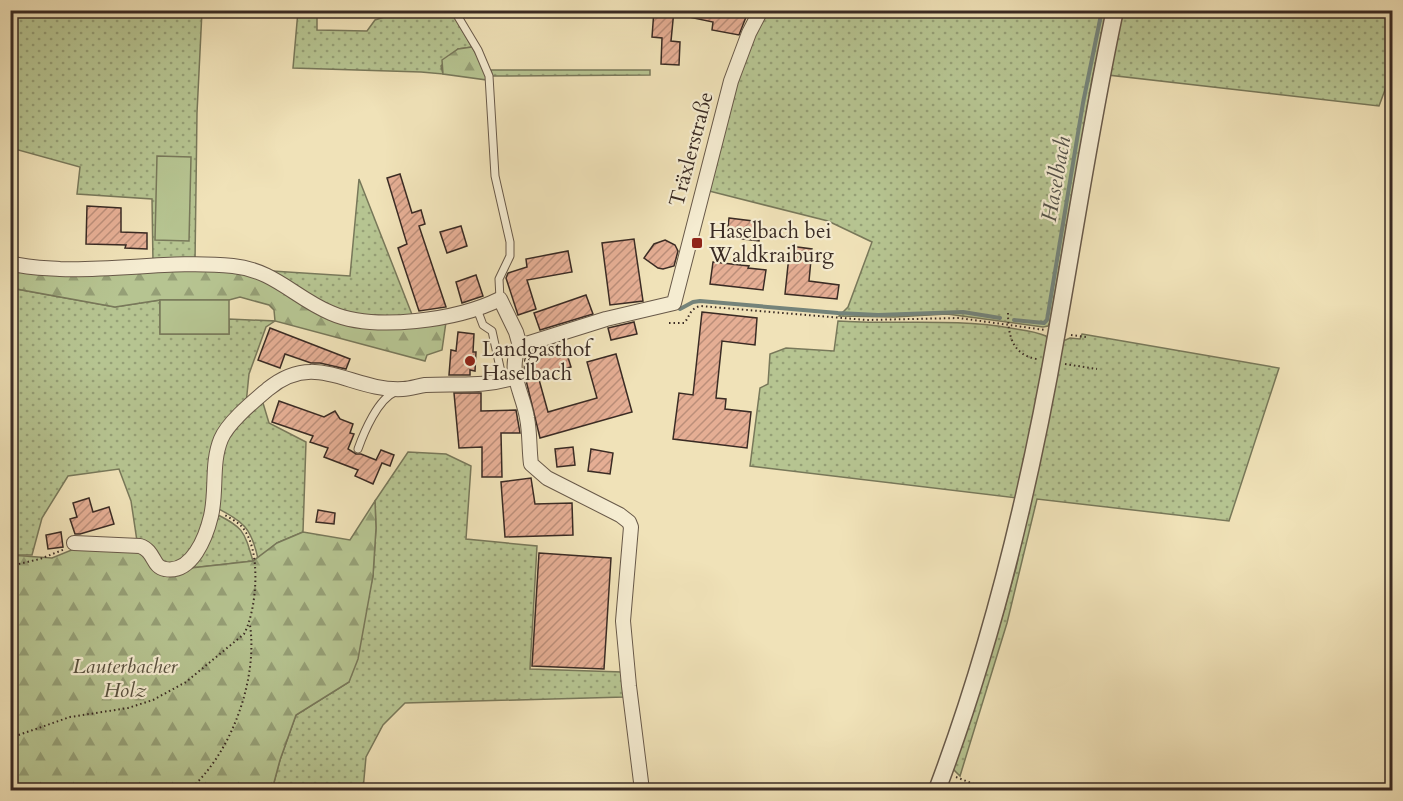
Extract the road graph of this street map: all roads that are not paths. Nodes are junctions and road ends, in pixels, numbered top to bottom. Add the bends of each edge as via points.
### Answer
1 (454, 10) edge
2 (760, 10) edge
3 (1115, 10) edge
4 (10, 263) edge
5 (500, 299) junction
6 (477, 309) junction
7 (520, 346) junction
8 (509, 379) junction
9 (403, 389) junction
10 (358, 449) dead end
11 (74, 543) road end
12 (642, 790) edge
13 (937, 790) edge

1 - 5 lane via 489,76 495,176 510,243 510,256 499,279
2 - 7 street, Träxlerstraße via 731,81 674,303
3 - 13 street via 1057,332 1012,550 993,623
4 - 6 street via 83,270 197,264 248,267 266,273 331,314 372,321 419,321
5 - 6 street
5 - 7 street
6 - 8 lane via 483,325 492,331
7 - 8 street
8 - 9 street via 472,386 422,385
8 - 12 street via 527,418 534,468 620,514 631,527 623,621
9 - 10 lane via 383,401
9 - 11 street via 360,383 323,372 304,371 279,381 223,435 211,517 196,553 184,566 169,570 158,567 152,554 140,546

